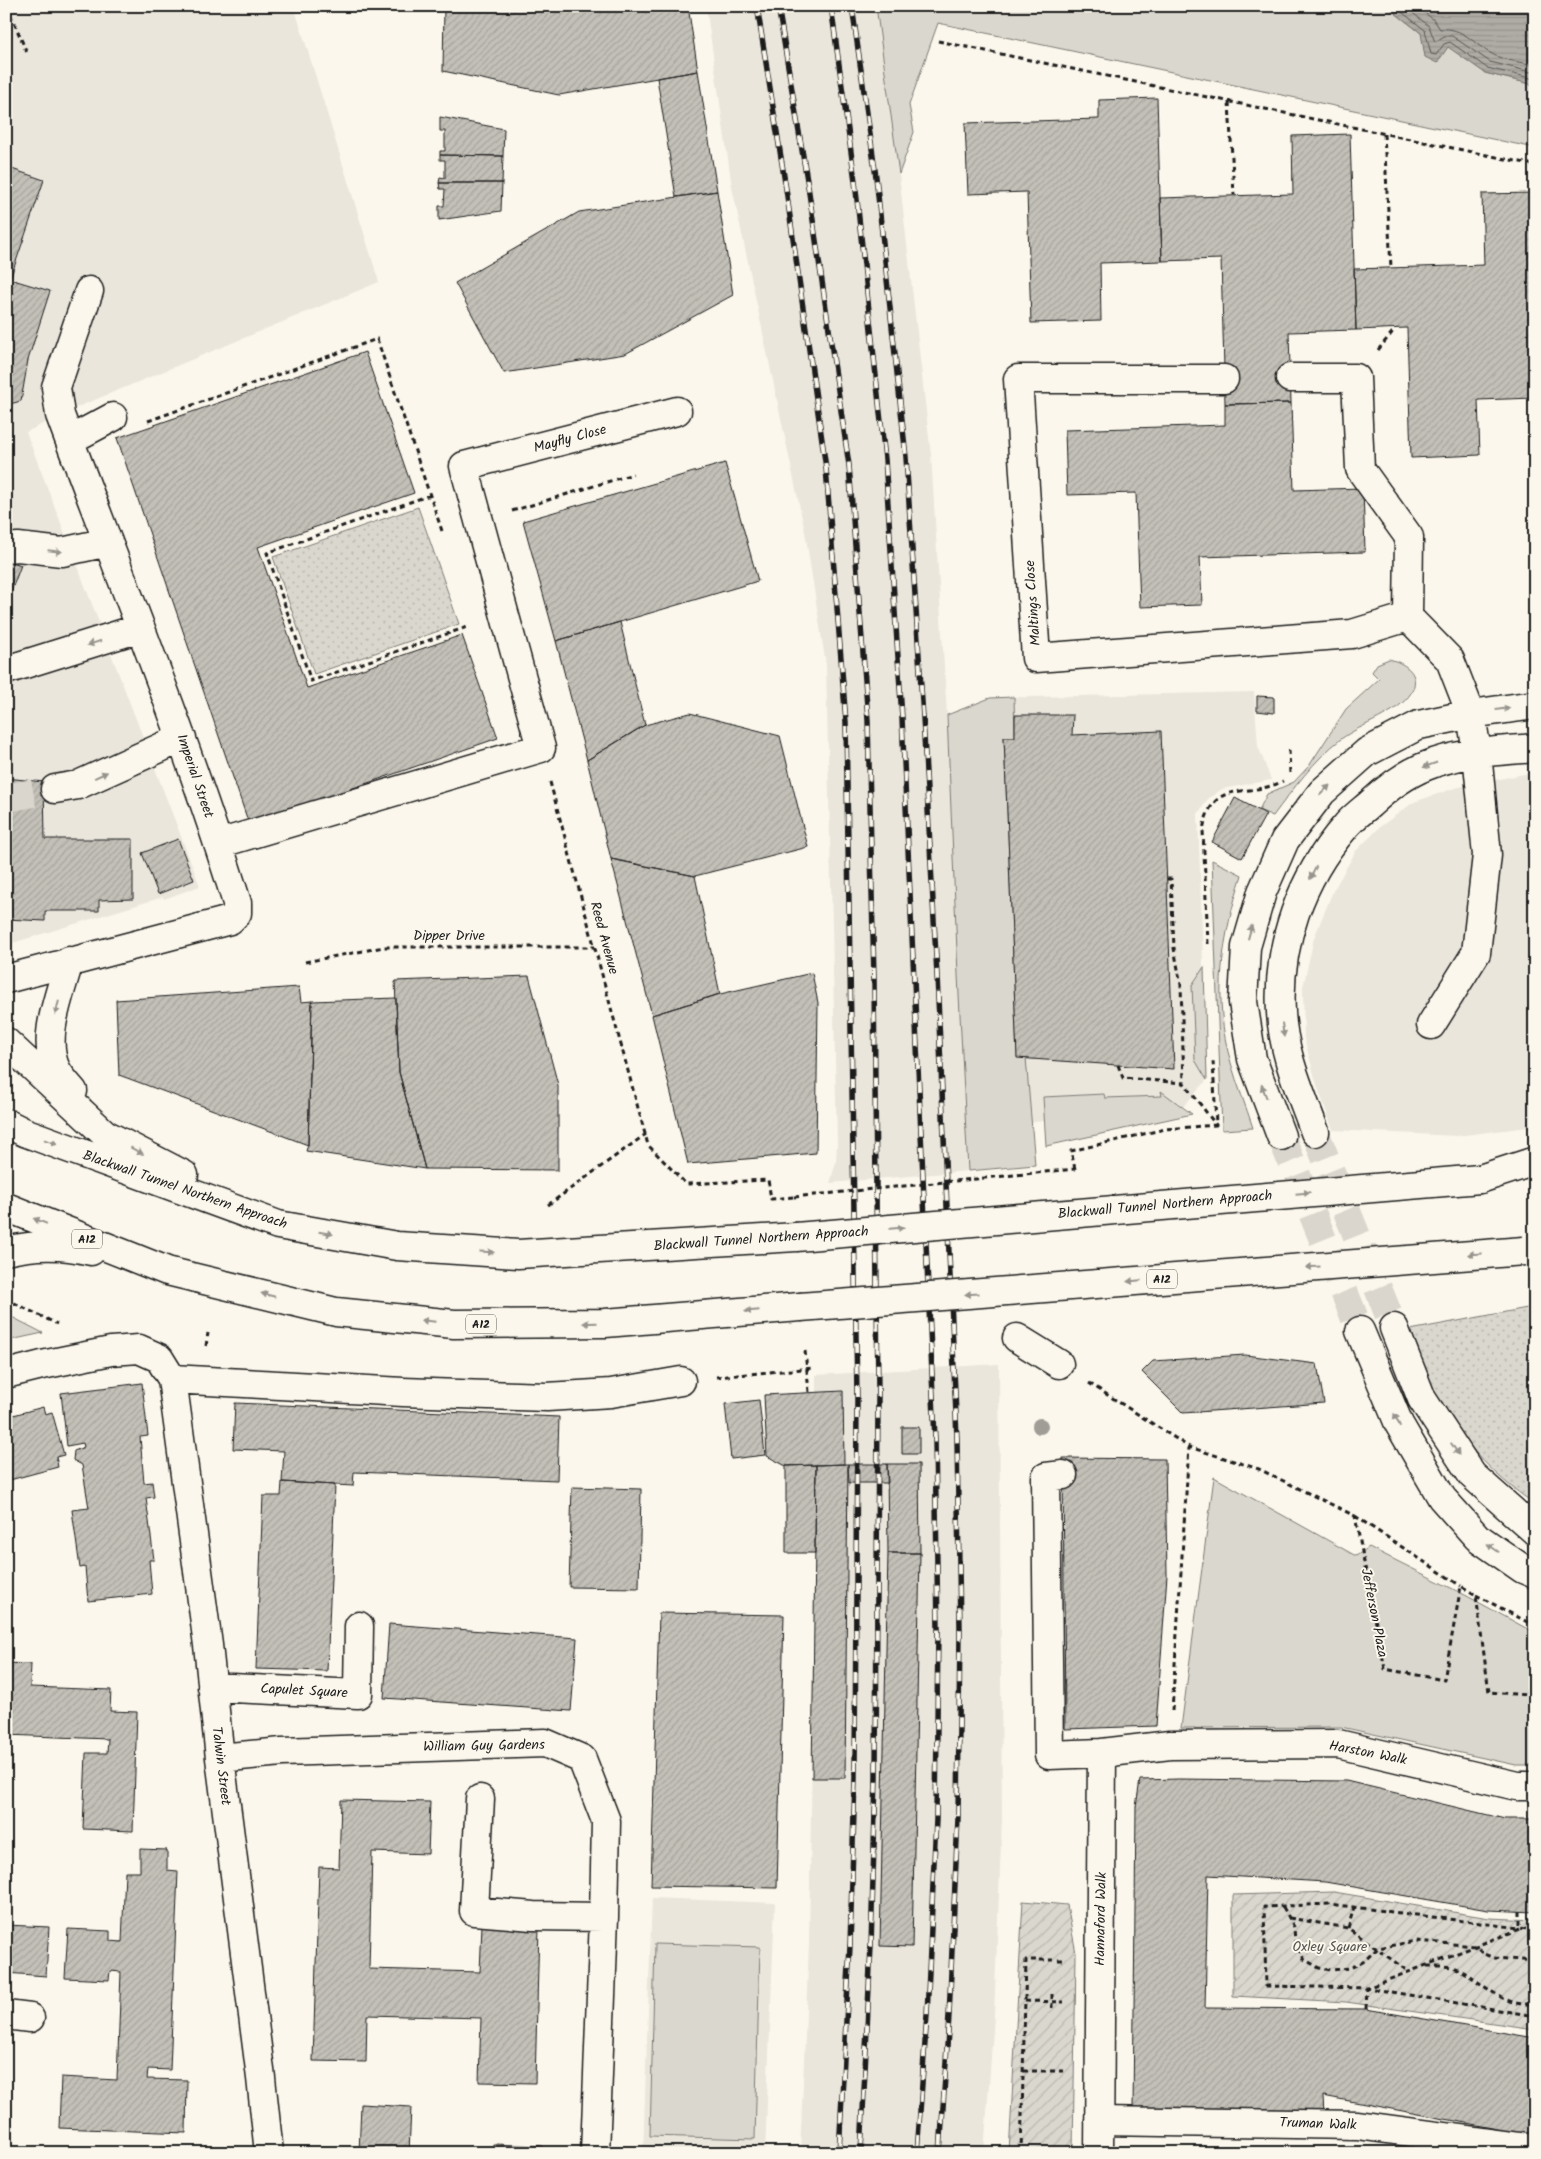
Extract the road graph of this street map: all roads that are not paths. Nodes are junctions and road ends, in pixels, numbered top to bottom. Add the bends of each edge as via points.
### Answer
1 (89, 291) dead end
2 (1224, 378) dead end
3 (1290, 378) dead end
4 (677, 411) dead end
5 (113, 417) dead end
6 (70, 440) junction
7 (108, 542) junction
8 (6, 548) edge
9 (1408, 617) junction
10 (140, 628) junction
11 (6, 670) edge
12 (1535, 705) edge
13 (1471, 714) junction
14 (182, 738) junction
15 (1535, 748) edge
16 (1477, 753) junction
17 (55, 789) tunnel mouth
18 (218, 844) junction
19 (69, 961) junction
20 (6, 978) edge
21 (1431, 1025) dead end
22 (6, 1042) edge
23 (6, 1123) edge
24 (1315, 1132) tunnel mouth
25 (105, 1134) junction
26 (1281, 1136) tunnel mouth
27 (1535, 1161) edge
28 (1535, 1175) edge
29 (1480, 1179) junction
30 (6, 1207) edge
31 (278, 1225) junction
32 (1531, 1250) edge
33 (6, 1251) edge
34 (167, 1271) junction
35 (1394, 1328) tunnel mouth
36 (1360, 1331) tunnel mouth
37 (1017, 1338) dead end
38 (1059, 1364) road end
39 (6, 1374) edge
40 (172, 1379) junction
41 (681, 1381) dead end
42 (1064, 1475) dead end
43 (1535, 1531) edge
44 (1535, 1574) edge
45 (359, 1626) dead end
46 (212, 1687) junction
47 (1102, 1753) junction
48 (220, 1758) junction
49 (1535, 1786) edge
50 (480, 1799) dead end
51 (604, 1917) junction
52 (1099, 2121) junction
53 (1535, 2150) edge
54 (269, 2153) edge
55 (595, 2153) edge
56 (1099, 2153) edge

1 - 6 main road, Imperial Street via 56,387 60,415
2 - 9 main road, Maltings Close via 1018,379 1036,658 1352,634
3 - 9 main road via 1356,378 1360,469 1408,537
4 - 18 main road, Mayfly Close via 464,466 541,748
5 - 6 main road
6 - 7 main road, Imperial Street
8 -> 7 main road via 18,546 62,552
7 - 10 main road, Imperial Street
9 - 13 main road via 1450,660
10 -> 11 main road
10 - 14 main road, Imperial Street
13 -> 12 main road
13 - 16 main road
26 -> 13 main road via 1252,1059 1242,1002 1246,947 1262,892 1285,840 1322,792 1367,752 1419,725
17 -> 14 main road via 78,785
14 - 18 main road, Imperial Street
15 - 16 main road
16 - 21 main road via 1487,855 1476,953
16 -> 24 main road via 1426,766 1386,790 1345,826 1314,869 1292,918 1282,965 1281,1012 1287,1056
18 - 19 main road, Imperial Street via 236,903 237,913 230,920
19 - 20 main road, Imperial Street
19 -> 25 main road via 52,1026 50,1050 56,1070
22 - 25 main road
23 -> 31 main road, Blackwall Tunnel Northern Approach
25 -> 31 main road
27 - 29 main road
28 - 29 main road, Blackwall Tunnel Northern Approach
31 -> 29 main road, Blackwall Tunnel Northern Approach, bridge via 397,1246 518,1254 796,1237
34 -> 30 main road, A12
32 -> 34 main road, A12, bridge via 605,1323 454,1324 336,1312
33 - 34 main road via 27,1246 74,1247
35 -> 43 main road via 1422,1399 1472,1475
44 -> 36 main road via 1477,1537 1442,1498 1399,1424
37 - 38 main road
39 - 40 main road via 111,1351 139,1349 159,1358
40 - 41 main road via 547,1397 611,1393
40 - 46 main road, Talwin Street
42 - 47 main road via 1046,1477 1049,1755
45 - 46 main road, Capulet Square via 358,1694
46 - 48 main road, Talwin Street
47 - 49 main road, Harston Walk via 1170,1745 1338,1744 1518,1786
47 - 52 main road, Hannaford Walk
48 - 51 main road, William Guy Gardens via 282,1752 545,1743 582,1759 606,1821
48 - 54 main road, Talwin Street
50 - 51 main road via 474,1911
51 - 55 main road, William Guy Gardens
52 - 53 main road, Truman Walk via 1357,2125
52 - 56 main road, Hannaford Walk

